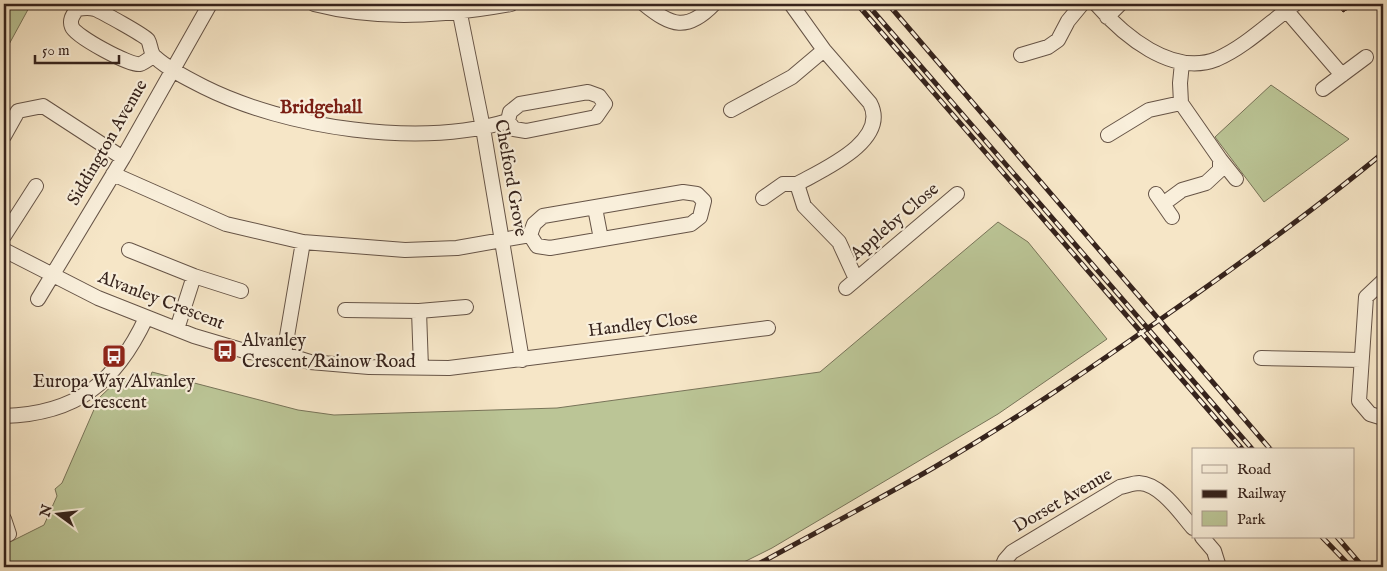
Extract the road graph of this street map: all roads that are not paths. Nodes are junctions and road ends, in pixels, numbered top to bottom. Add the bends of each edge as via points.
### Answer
1 (210, 4) edge
2 (314, 4) edge
3 (511, 4) edge
4 (644, 4) edge
5 (714, 4) edge
6 (791, 4) edge
7 (1082, 4) edge
8 (1096, 4) edge
9 (1120, 4) edge
10 (1290, 7) edge
11 (459, 8) edge
12 (1108, 17) junction
13 (824, 50) junction
14 (1021, 55) dead end
15 (154, 56) junction
16 (1366, 57) dead end
17 (1182, 63) junction
18 (173, 68) junction
19 (1342, 74) junction
20 (1323, 89) dead end
21 (1181, 103) junction
22 (731, 110) dead end
23 (508, 120) junction
24 (483, 128) junction
25 (1108, 135) dead end
26 (4, 136) edge
27 (123, 158) junction
28 (1220, 159) junction
29 (113, 174) junction
30 (1236, 179) dead end
31 (797, 184) junction
32 (36, 186) dead end
33 (958, 194) dead end
34 (762, 198) dead end
35 (595, 208) junction
36 (1172, 217) dead end
37 (530, 235) junction
38 (4, 236) edge
39 (502, 239) junction
40 (601, 240) junction
41 (303, 242) junction
42 (4, 250) edge
43 (129, 250) dead end
44 (52, 275) junction
45 (194, 276) junction
46 (1383, 281) edge
47 (241, 291) dead end
48 (38, 299) dead end
49 (466, 307) dead end
50 (345, 310) dead end
51 (419, 311) junction
52 (146, 318) junction
53 (768, 328) dead end
54 (177, 329) junction
55 (284, 354) junction
56 (1261, 358) dead end
57 (522, 360) junction
58 (1361, 360) junction
59 (420, 368) junction
60 (4, 416) edge
61 (1383, 418) edge
62 (4, 520) edge
63 (1192, 527) edge
64 (9, 534) dead end
65 (1203, 538) edge
66 (1002, 567) edge
67 (1220, 567) edge

1 - 18 street, Siddington Avenue
2 - 11 street via 378,16
3 - 11 street
4 - 5 street via 661,18 682,24
6 - 13 street
7 - 14 street via 1058,40 1048,47
8 - 12 street
9 - 12 street
10 - 17 street via 1223,55 1203,62
10 - 19 street
11 - 24 street, Chelford Grove
12 - 17 street via 1149,48
13 - 22 street via 792,77
13 - 31 street via 870,103 874,114 872,130 844,158
15 - 15 street via 140,64 130,63 80,36 72,28 71,18 77,9 96,10 147,39
15 - 18 street
16 - 19 street
17 - 21 street
18 - 24 street via 230,97 273,113 321,125 368,131 418,132
18 - 27 street, Siddington Avenue
19 - 20 street
21 - 25 street via 1149,110
21 - 28 street
23 - 23 street via 514,129 526,131 596,117 605,104 590,92 520,104 510,112
23 - 24 street
24 - 39 street, Chelford Grove
26 - 27 street via 18,111 43,106
27 - 29 street, Siddington Avenue
28 - 30 street
28 - 36 street via 1220,170 1206,184 1159,199
29 - 41 street via 226,224
29 - 44 street, Siddington Avenue
31 - 33 street, Appleby Close via 804,206 839,242 851,284
31 - 34 street via 783,184
32 - 38 street
35 - 37 street via 543,216 534,224
35 - 40 street
35 - 40 street via 683,192 697,194 704,201 700,217 691,224
37 - 39 street
37 - 40 street via 537,246 550,248
39 - 41 street via 457,248 405,250
39 - 57 street, Chelford Grove
41 - 55 street
42 - 44 street, Alvanley Crescent
43 - 45 street
44 - 48 street, Siddington Avenue
44 - 52 street, Alvanley Crescent
45 - 47 street
45 - 54 street
46 - 58 street via 1366,296
49 - 51 street
50 - 51 street
51 - 59 street
52 - 54 street, Alvanley Crescent
52 - 60 street via 125,358 87,394 52,410
53 - 57 street, Handley Close
54 - 55 street, Alvanley Crescent via 248,352
55 - 59 street, Alvanley Crescent via 310,362
56 - 58 street
57 - 59 street, Alvanley Crescent
58 - 61 street via 1359,401 1370,414
62 - 64 street
63 - 66 street, Dorset Avenue via 1154,488 1140,483 1120,487 1012,552
65 - 67 street via 1214,551

